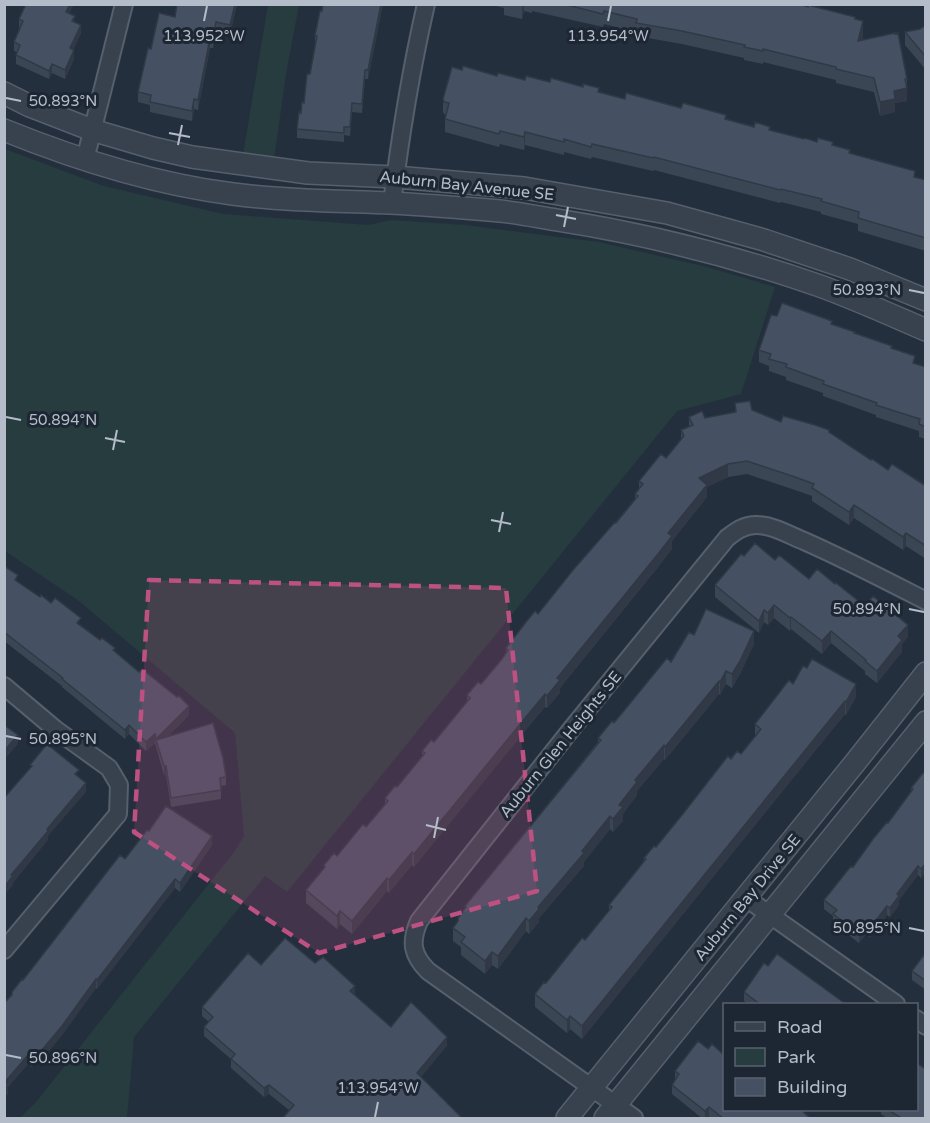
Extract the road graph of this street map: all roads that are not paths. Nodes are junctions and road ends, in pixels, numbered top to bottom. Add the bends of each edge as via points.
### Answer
1 (124, 4) edge
2 (426, 4) edge
3 (4, 93) edge
4 (4, 130) edge
5 (92, 130) junction
6 (85, 160) junction
7 (395, 177) junction
8 (392, 204) junction
9 (926, 300) edge
10 (926, 330) edge
11 (926, 601) edge
12 (926, 673) edge
13 (4, 686) edge
14 (926, 722) edge
15 (746, 898) junction
16 (771, 915) junction
17 (4, 950) edge
18 (893, 1003) edge
19 (592, 1088) junction
20 (610, 1112) edge
21 (567, 1119) edge
22 (634, 1119) edge

1 - 5 street
2 - 7 street
3 - 5 street, Auburn Bay Avenue SE
4 - 6 street, Auburn Bay Avenue SE
5 - 6 street
5 - 7 street, Auburn Bay Avenue SE via 230,164
6 - 8 street, Auburn Bay Avenue SE via 155,180 233,194
7 - 8 street
7 - 9 street, Auburn Bay Avenue SE via 524,188 667,213 764,240
8 - 10 street, Auburn Bay Avenue SE via 501,212 669,241 822,287
11 - 19 street, Auburn Glen Heights SE via 776,529 746,526 734,533 419,921 413,946 419,962 428,971
12 - 15 street, Auburn Bay Drive SE
13 - 17 street via 54,729 109,768 119,785 118,814
14 - 16 street, Auburn Bay Drive SE
15 - 16 street
15 - 19 street, Auburn Bay Drive SE
16 - 18 street
16 - 20 street, Auburn Bay Drive SE
19 - 20 street, Auburn Glen Heights SE
19 - 21 street, Auburn Bay Drive SE
20 - 22 street, Auburn Glen Heights SE

